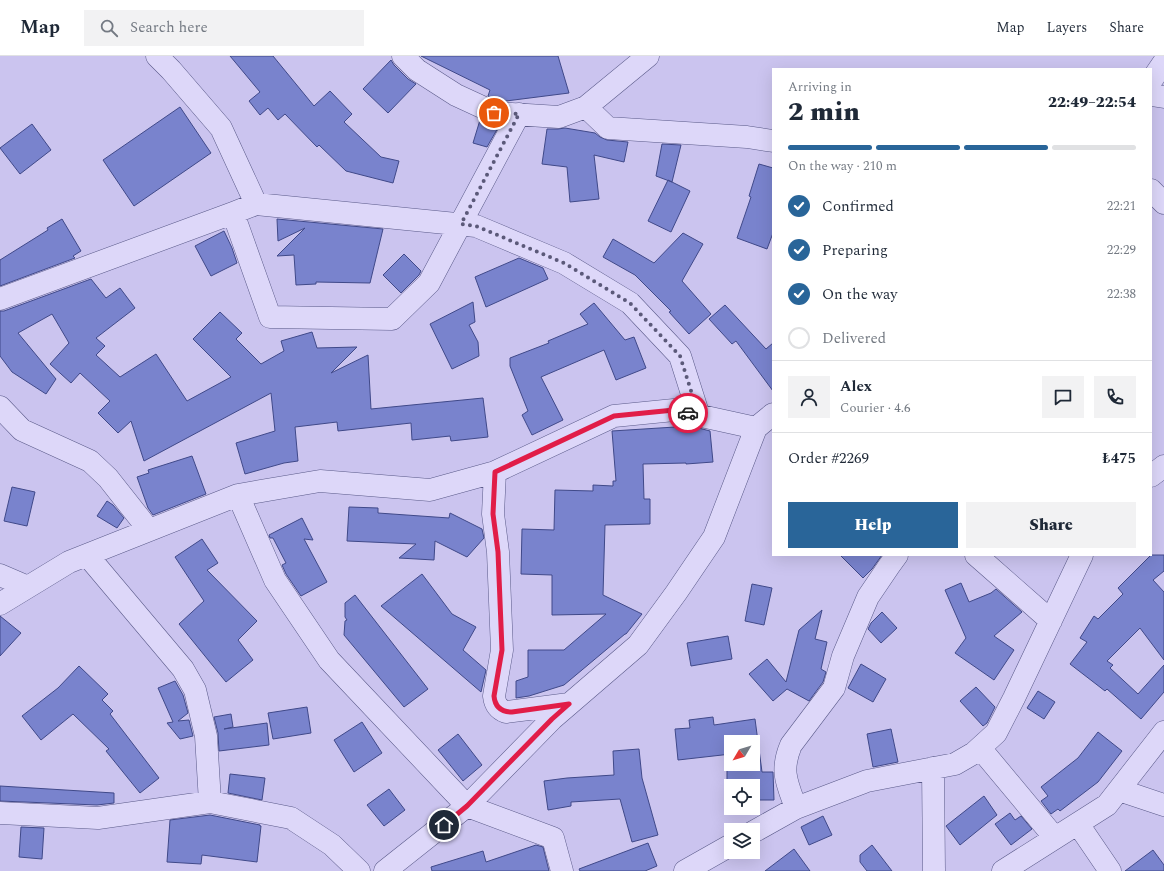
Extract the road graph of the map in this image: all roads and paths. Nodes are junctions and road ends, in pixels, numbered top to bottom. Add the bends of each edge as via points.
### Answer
1 (157, 56) edge
2 (403, 56) edge
3 (648, 56) edge
4 (1164, 62) edge
5 (1152, 79) edge
6 (1152, 95) edge
7 (1164, 97) edge
8 (586, 107) junction
9 (519, 114) junction
10 (772, 140) edge
11 (1152, 191) edge
12 (1164, 203) edge
13 (256, 204) junction
14 (233, 213) junction
15 (461, 224) junction
16 (0, 300) edge
17 (0, 407) edge
18 (772, 415) edge
19 (699, 416) junction
20 (756, 428) junction
21 (1164, 466) edge
22 (495, 472) junction
23 (1152, 475) edge
24 (238, 495) junction
25 (148, 530) junction
26 (87, 555) junction
27 (897, 556) edge
28 (977, 556) edge
29 (1082, 556) edge
30 (0, 574) edge
31 (28, 587) junction
32 (0, 604) edge
33 (1051, 621) junction
34 (569, 704) junction
35 (1164, 732) edge
36 (980, 748) junction
37 (933, 768) junction
38 (1119, 790) junction
39 (210, 802) junction
40 (1164, 805) edge
41 (467, 806) junction
42 (796, 808) junction
43 (0, 813) edge
44 (1078, 824) junction
45 (760, 828) edge
46 (1055, 838) junction
47 (724, 849) edge
48 (359, 871) edge
49 (385, 871) edge
50 (562, 871) edge
51 (685, 871) edge
52 (934, 871) edge
53 (1003, 871) edge
54 (1110, 871) edge

1 - 13 street via 220,128
2 - 9 street via 417,70 456,95 494,113
3 - 8 street
4 - 5 street
6 - 7 street
8 - 9 street via 559,117
8 - 10 street via 608,128
9 - 15 street
11 - 12 street
13 - 14 street
13 - 15 street
14 - 15 street via 270,318 392,319 429,283
14 - 16 street
15 - 19 street via 476,226 564,263 630,303 680,356
17 - 25 street via 22,430 90,461 108,478
18 - 20 street
19 - 20 street
19 - 22 street via 674,410 614,416
20 - 34 street via 714,537 638,645
21 - 23 street
22 - 24 street via 430,490 320,481
22 - 34 street via 493,514 498,552 502,650 494,701 506,712
24 - 25 street
24 - 41 street via 275,580 329,660
25 - 26 street
26 - 31 street via 69,562
26 - 39 street via 183,669 195,690 206,736
27 - 42 street via 868,597 843,656 834,688 787,754 786,782
28 - 33 street
29 - 33 street
30 - 31 street
31 - 32 street
33 - 36 street via 996,733
34 - 41 street
35 - 38 street
36 - 37 street via 955,764
36 - 46 street
37 - 42 street via 868,781
37 - 52 street
38 - 40 street
38 - 44 street via 1107,805
39 - 43 street via 98,818
39 - 48 street via 291,818 332,845
41 - 49 street
41 - 50 street via 553,838
42 - 45 street
44 - 46 street
44 - 54 street
46 - 53 street
47 - 51 street

